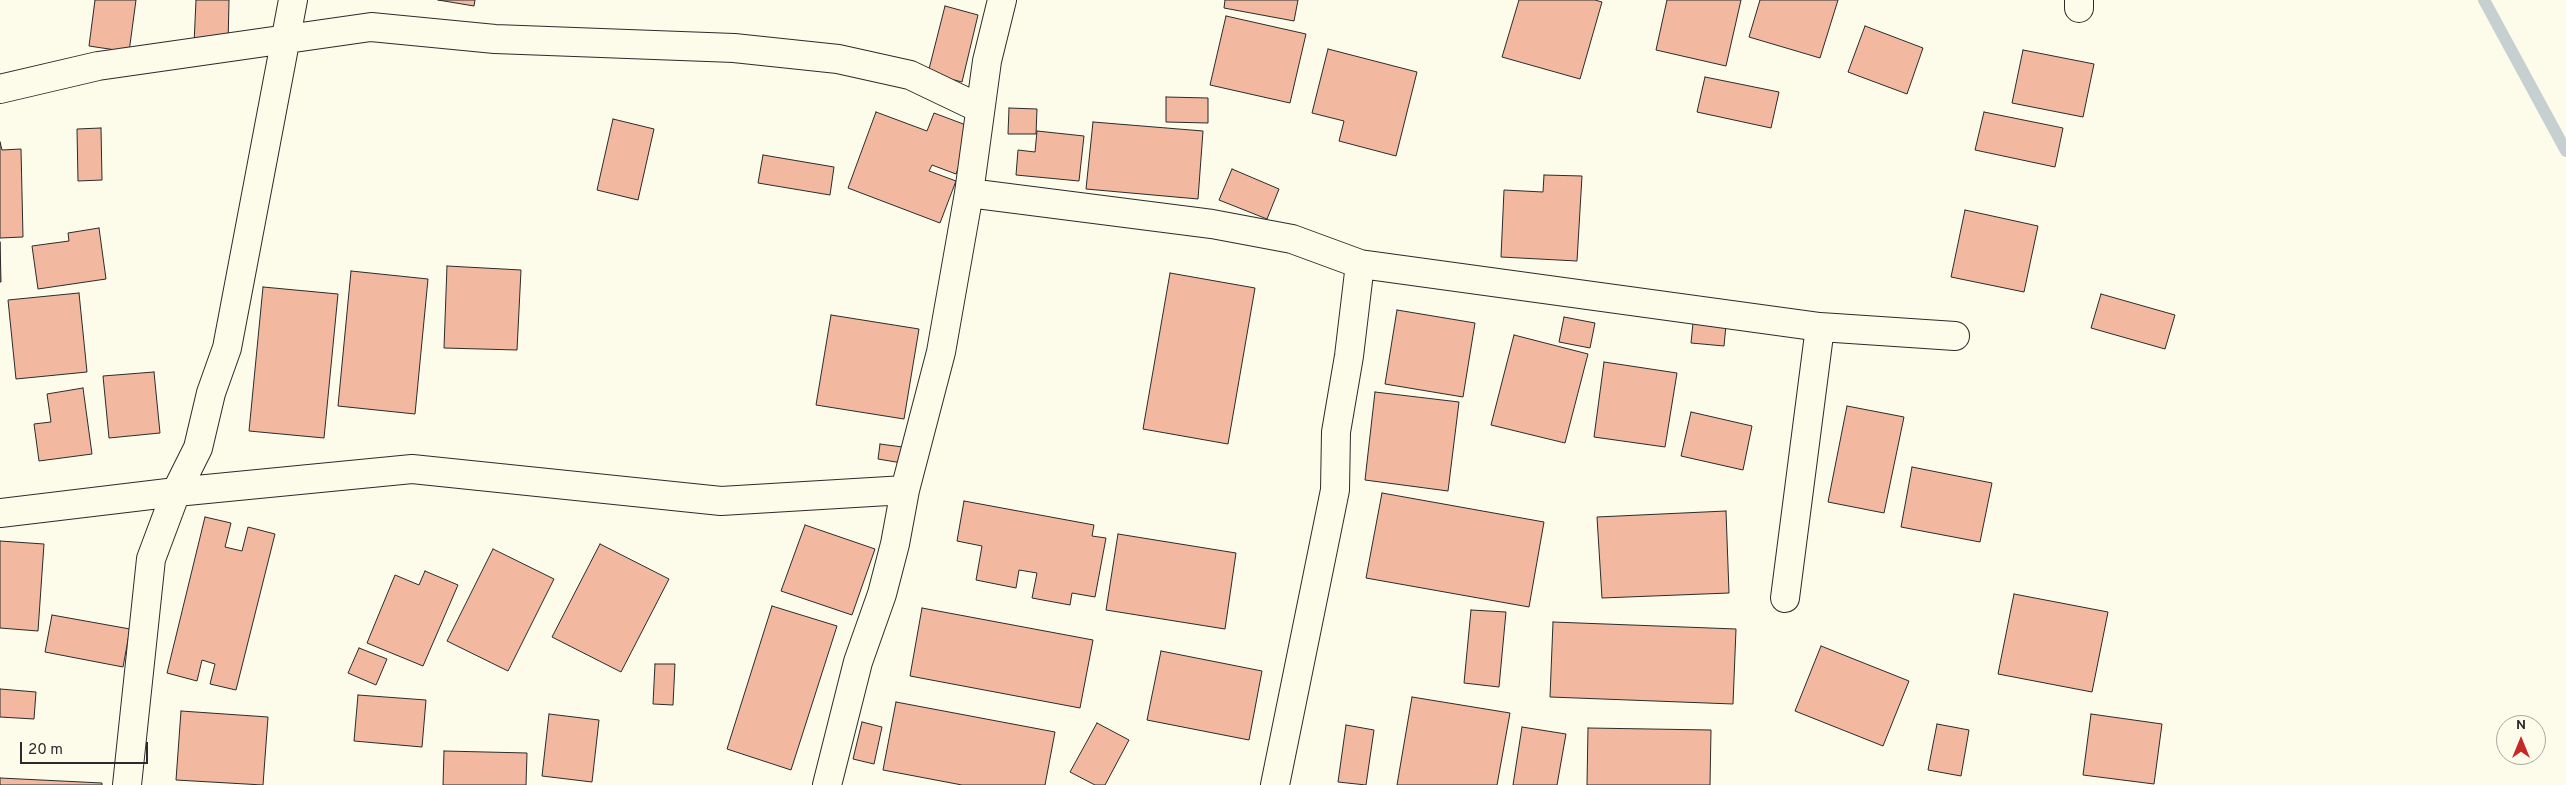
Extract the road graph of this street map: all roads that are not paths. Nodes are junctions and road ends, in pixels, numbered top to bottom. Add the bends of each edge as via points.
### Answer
1 (293, 0) edge
2 (1002, 0) edge
3 (287, 38) junction
4 (0, 88) edge
5 (979, 108) junction
6 (969, 193) junction
7 (1360, 264) junction
8 (1820, 327) junction
9 (1955, 336) dead end
10 (905, 490) junction
11 (176, 492) junction
12 (0, 513) edge
13 (1785, 598) dead end
14 (127, 785) edge
15 (827, 785) edge
16 (1275, 785) edge

1 - 3 street
2 - 5 street
3 - 4 street via 98,66
3 - 5 street via 371,28 495,39 734,48 838,59 910,75
3 - 11 street via 227,348 211,393 198,448
5 - 6 street
6 - 7 street via 1212,224 1292,239
6 - 10 street via 941,352
7 - 8 street
7 - 16 street via 1336,432 1335,490
8 - 9 street
8 - 13 street
10 - 11 street via 720,501 412,469
10 - 15 street via 882,594 858,662
11 - 12 street
11 - 14 street via 151,559

